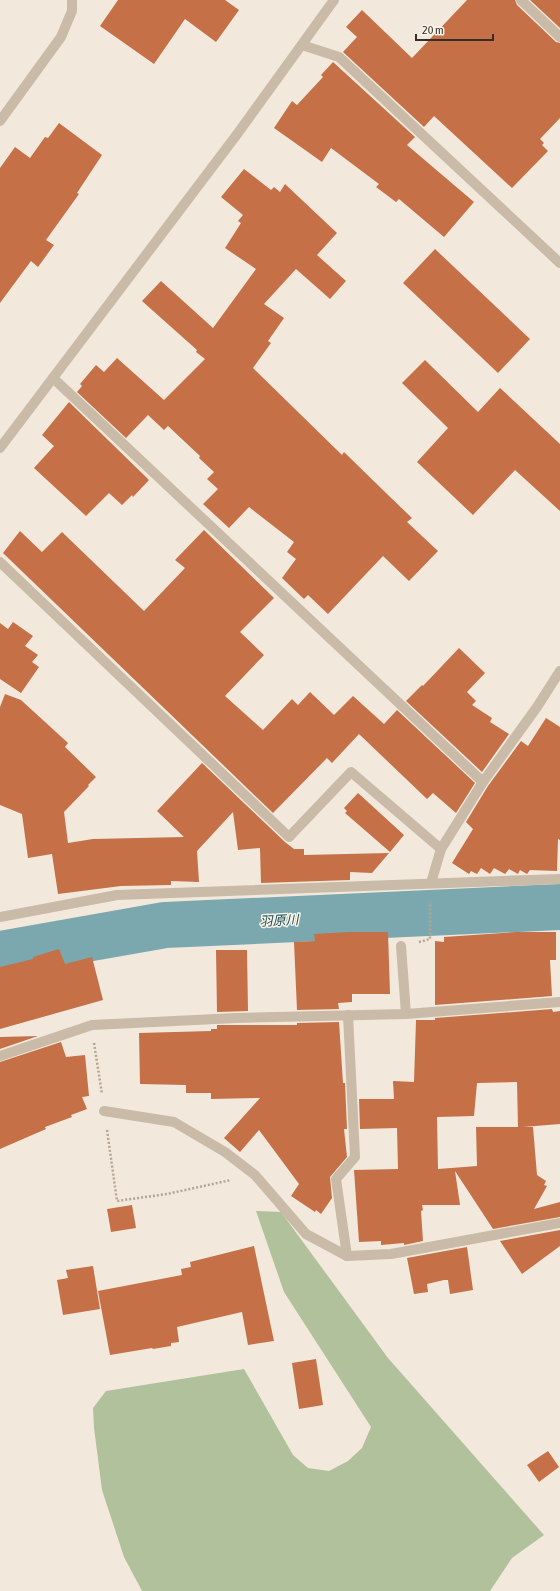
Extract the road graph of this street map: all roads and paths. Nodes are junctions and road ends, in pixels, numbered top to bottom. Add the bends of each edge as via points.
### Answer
1 (72, 0) edge
2 (334, 0) edge
3 (521, 0) edge
4 (560, 38) edge
5 (302, 45) junction
6 (0, 121) edge
7 (560, 263) edge
8 (53, 378) junction
9 (0, 448) edge
10 (0, 562) edge
11 (560, 671) edge
12 (483, 782) junction
13 (441, 849) junction
14 (560, 879) edge
15 (431, 883) junction
16 (0, 917) edge
17 (430, 939) dead end
18 (401, 946) dead end
19 (560, 1002) edge
20 (406, 1014) junction
21 (348, 1016) junction
22 (0, 1056) edge
23 (104, 1111) dead end
24 (255, 1175) junction
25 (117, 1201) dead end
26 (560, 1223) edge
27 (347, 1256) junction

1 - 6 street via 72,11 61,37
2 - 5 street
3 - 4 street
5 - 7 street via 339,57
5 - 8 street
8 - 9 street
8 - 12 street
10 - 13 street via 289,837 351,772
11 - 12 street
12 - 13 street
13 - 15 street
14 - 15 street
15 - 16 street via 117,895
15 - 17 path
18 - 20 street
19 - 20 street
20 - 21 street
21 - 22 street via 92,1025
21 - 27 street via 355,1157 336,1179
23 - 24 street via 174,1122 224,1152
24 - 25 path via 167,1194
24 - 27 street via 306,1234
26 - 27 street via 391,1254

